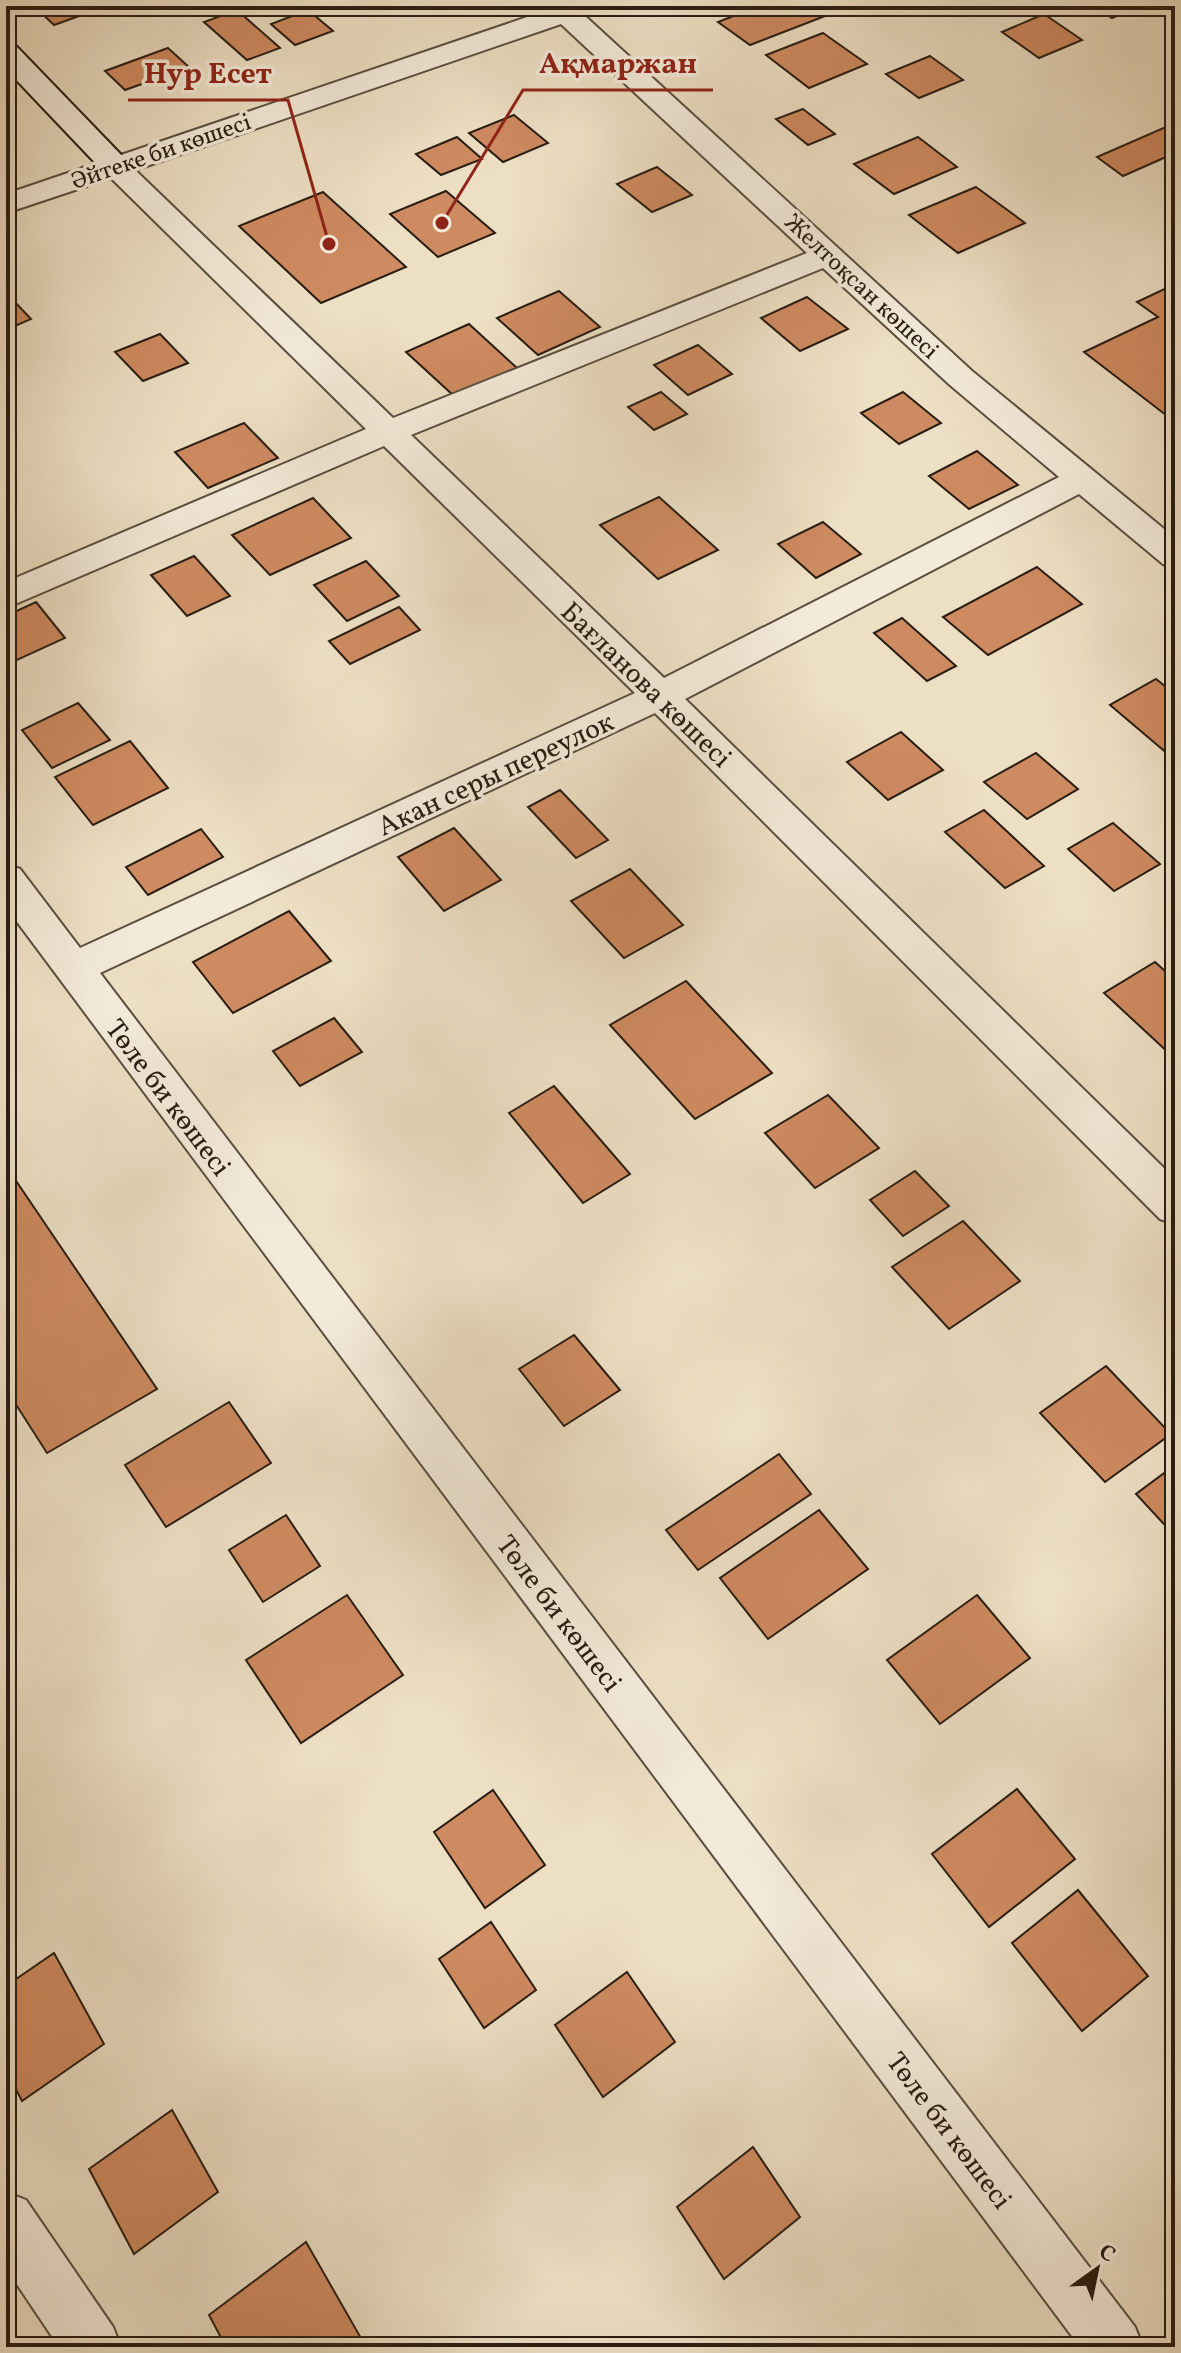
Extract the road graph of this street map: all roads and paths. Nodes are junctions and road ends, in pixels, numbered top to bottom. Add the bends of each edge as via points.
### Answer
1 (572, 8) edge
2 (6, 52) edge
3 (115, 166) junction
4 (6, 204) edge
5 (828, 255) junction
6 (388, 432) junction
7 (1082, 479) junction
8 (1175, 556) edge
9 (6, 596) edge
10 (660, 696) junction
11 (6, 879) edge
12 (72, 969) junction
13 (1175, 1206) edge
14 (6, 2220) edge
15 (93, 2347) edge
16 (1115, 2347) edge

1 - 3 street, Әйтеке би көшесі
1 - 5 street, Желтоқсан көшесі
2 - 3 street
3 - 4 street, Әйтеке би көшесі
3 - 6 street, Бағланова көшесі
5 - 6 street
5 - 7 street, Желтоқсан көшесі via 961,378
6 - 9 street
6 - 10 street, Бағланова көшесі
7 - 8 street, Желтоқсан көшесі
7 - 10 street, Акан серы переулок
10 - 12 street, Акан серы переулок
10 - 13 street, Бағланова көшесі
11 - 12 street, Төле би көшесі
12 - 16 street, Төле би көшесі
14 - 15 street

